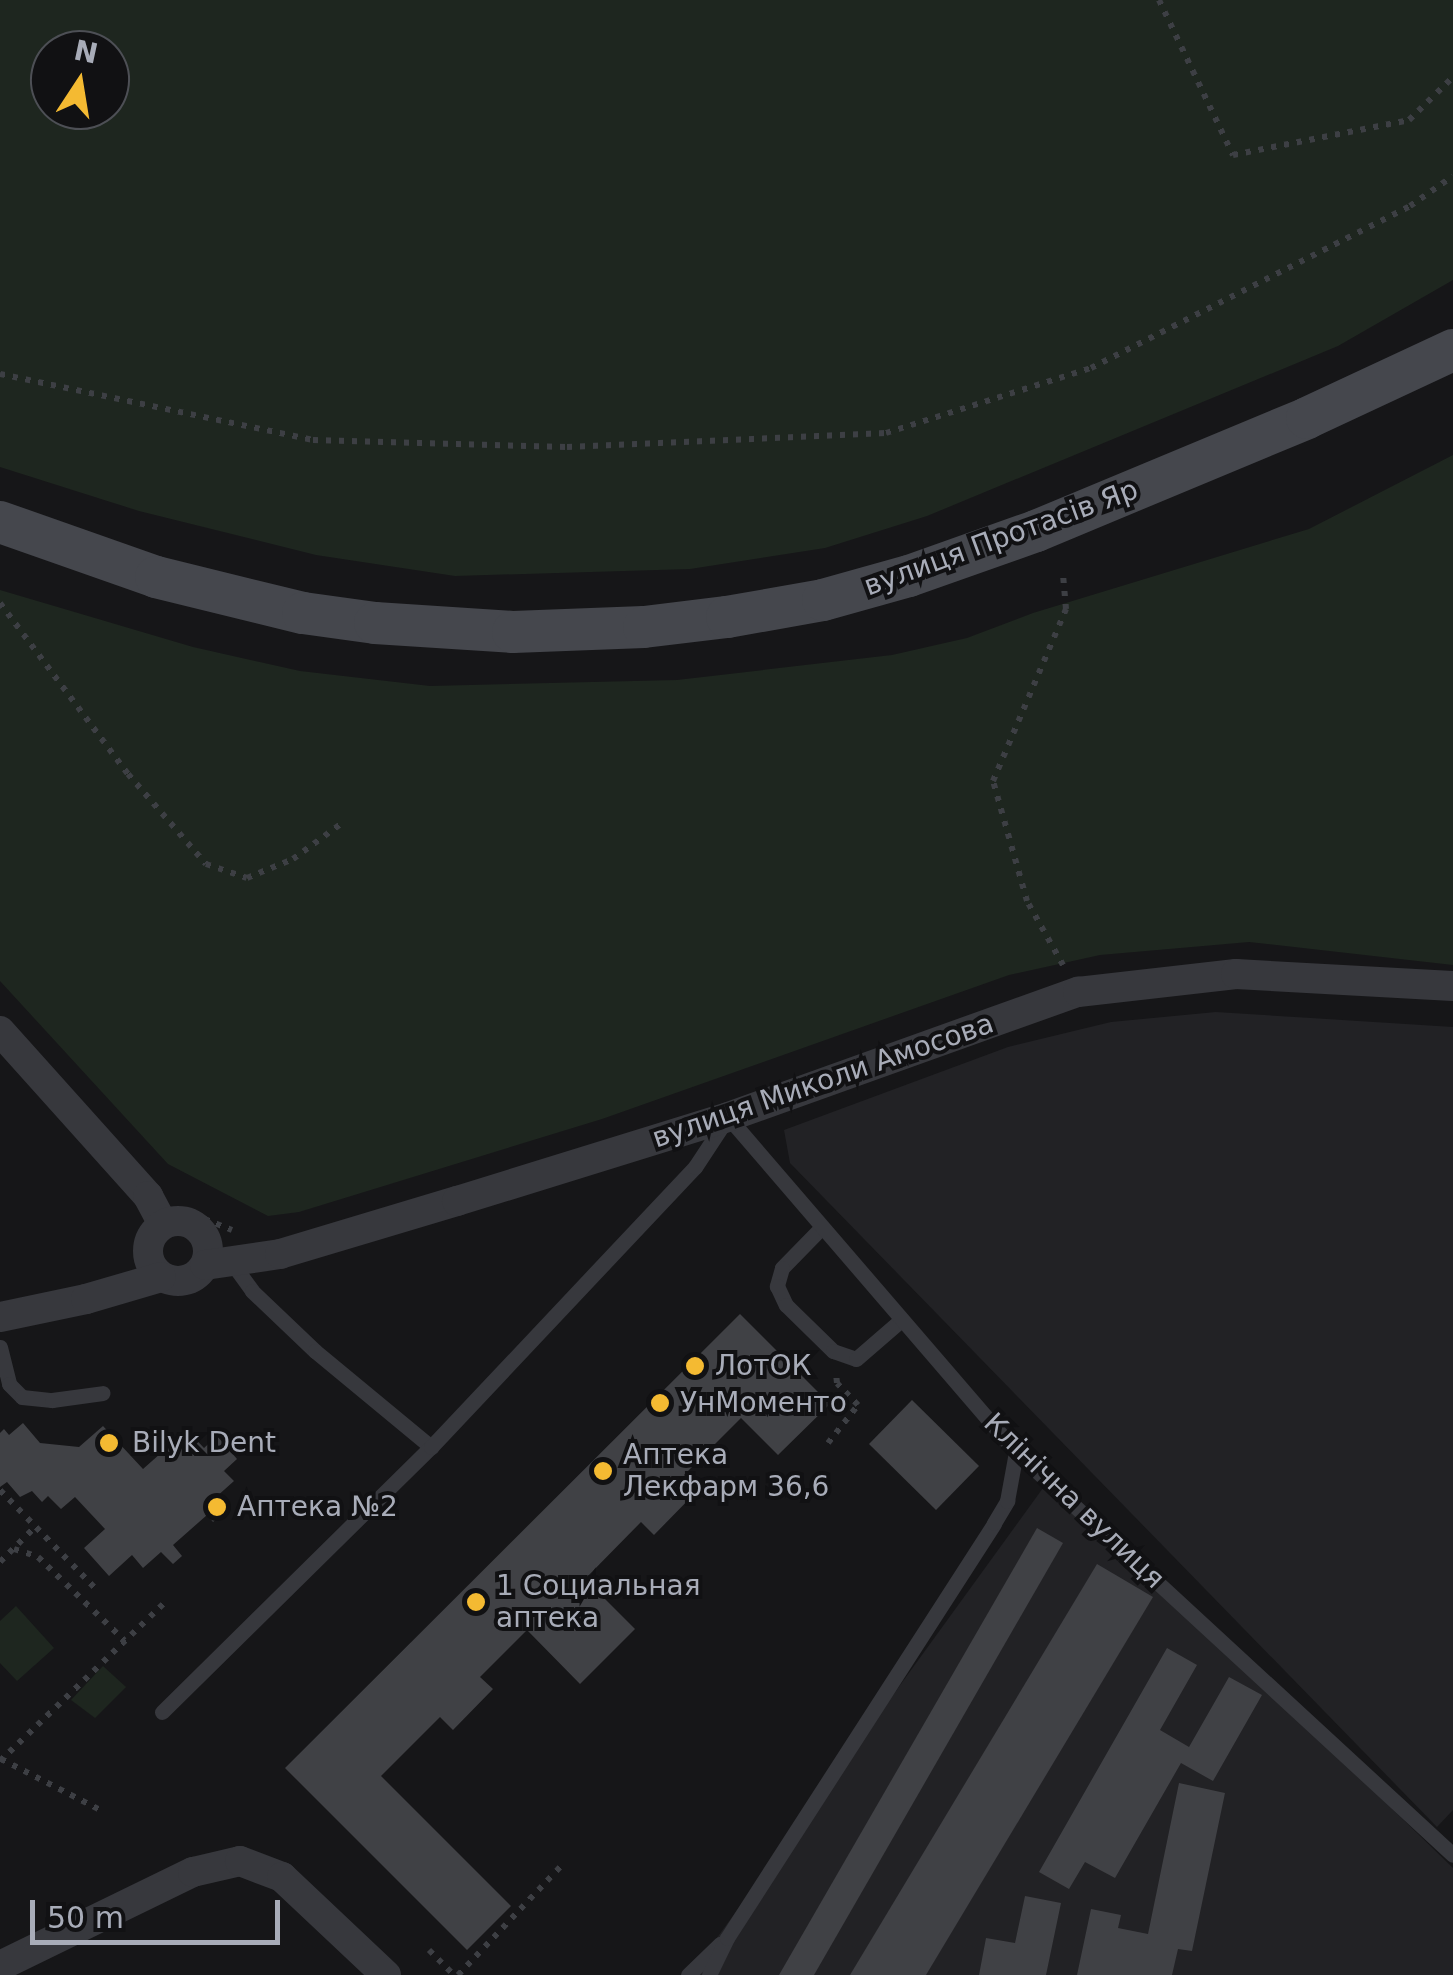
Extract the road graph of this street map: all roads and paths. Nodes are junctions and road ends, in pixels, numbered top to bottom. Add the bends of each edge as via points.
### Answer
1 (1159, 0) edge
2 (1453, 78) edge
3 (1453, 176) edge
4 (1453, 350) edge
5 (0, 374) edge
6 (0, 522) edge
7 (1064, 576) dead end
8 (0, 603) edge
9 (345, 821) dead end
10 (1453, 986) edge
11 (1078, 992) junction
12 (0, 1031) edge
13 (728, 1116) junction
14 (148, 1196) junction
15 (163, 1224) junction
16 (821, 1228) junction
17 (280, 1254) junction
18 (219, 1264) junction
19 (161, 1277) junction
20 (0, 1317) edge
21 (901, 1320) junction
22 (0, 1347) edge
23 (833, 1351) junction
24 (103, 1393) dead end
25 (828, 1444) dead end
26 (431, 1447) junction
27 (1016, 1452) junction
28 (0, 1490) edge
29 (35, 1526) junction
30 (14, 1549) junction
31 (0, 1562) edge
32 (97, 1590) dead end
33 (166, 1601) dead end
34 (124, 1640) junction
35 (162, 1712) dead end
36 (0, 1760) edge
37 (102, 1811) dead end
38 (1453, 1855) edge
39 (562, 1865) dead end
40 (727, 1938) junction
41 (429, 1950) dead end
42 (0, 1966) edge
43 (386, 1975) edge
44 (456, 1975) edge
45 (688, 1975) edge
46 (709, 1975) edge

1 - 2 path via 1233,155 1409,120
3 - 5 path via 1410,206 1091,368 886,433 566,447 313,440
4 - 6 main road, вулиця Протасів Яр via 1018,537 909,576 727,618 513,632 357,620 156,577
7 - 11 path via 1066,609 994,781 1027,901
8 - 9 path via 128,774 206,864 247,878 293,859
10 - 11 street, вулиця Миколи Амосова via 1236,974
11 - 13 street, вулиця Миколи Амосова
12 - 14 street
13 - 16 lane, Клінічна вулиця
13 - 17 street, вулиця Миколи Амосова
13 - 26 lane via 695,1166
14 - 15 street
14 - 17 path
15 - 18 street via 182,1221 200,1230
15 - 19 street via 147,1250
16 - 21 lane, Клінічна вулиця
16 - 23 lane via 782,1268 777,1286 786,1305
17 - 18 street, вулиця Миколи Амосова
18 - 19 street via 181,1282
18 - 26 lane
19 - 20 street
21 - 23 lane via 866,1355 856,1359
21 - 27 lane, Клінічна вулиця
22 - 24 lane via 9,1384 22,1397
23 - 25 path via 837,1384 858,1405
26 - 35 lane
27 - 38 lane, Клінічна вулиця
27 - 40 lane via 1007,1501 994,1523
28 - 29 path
29 - 30 path
29 - 32 path
30 - 31 path
30 - 34 path via 38,1557
33 - 34 path
34 - 36 path
36 - 37 path
39 - 44 path
40 - 45 lane
40 - 46 lane
41 - 44 path
42 - 43 street via 192,1872 240,1862 282,1876

